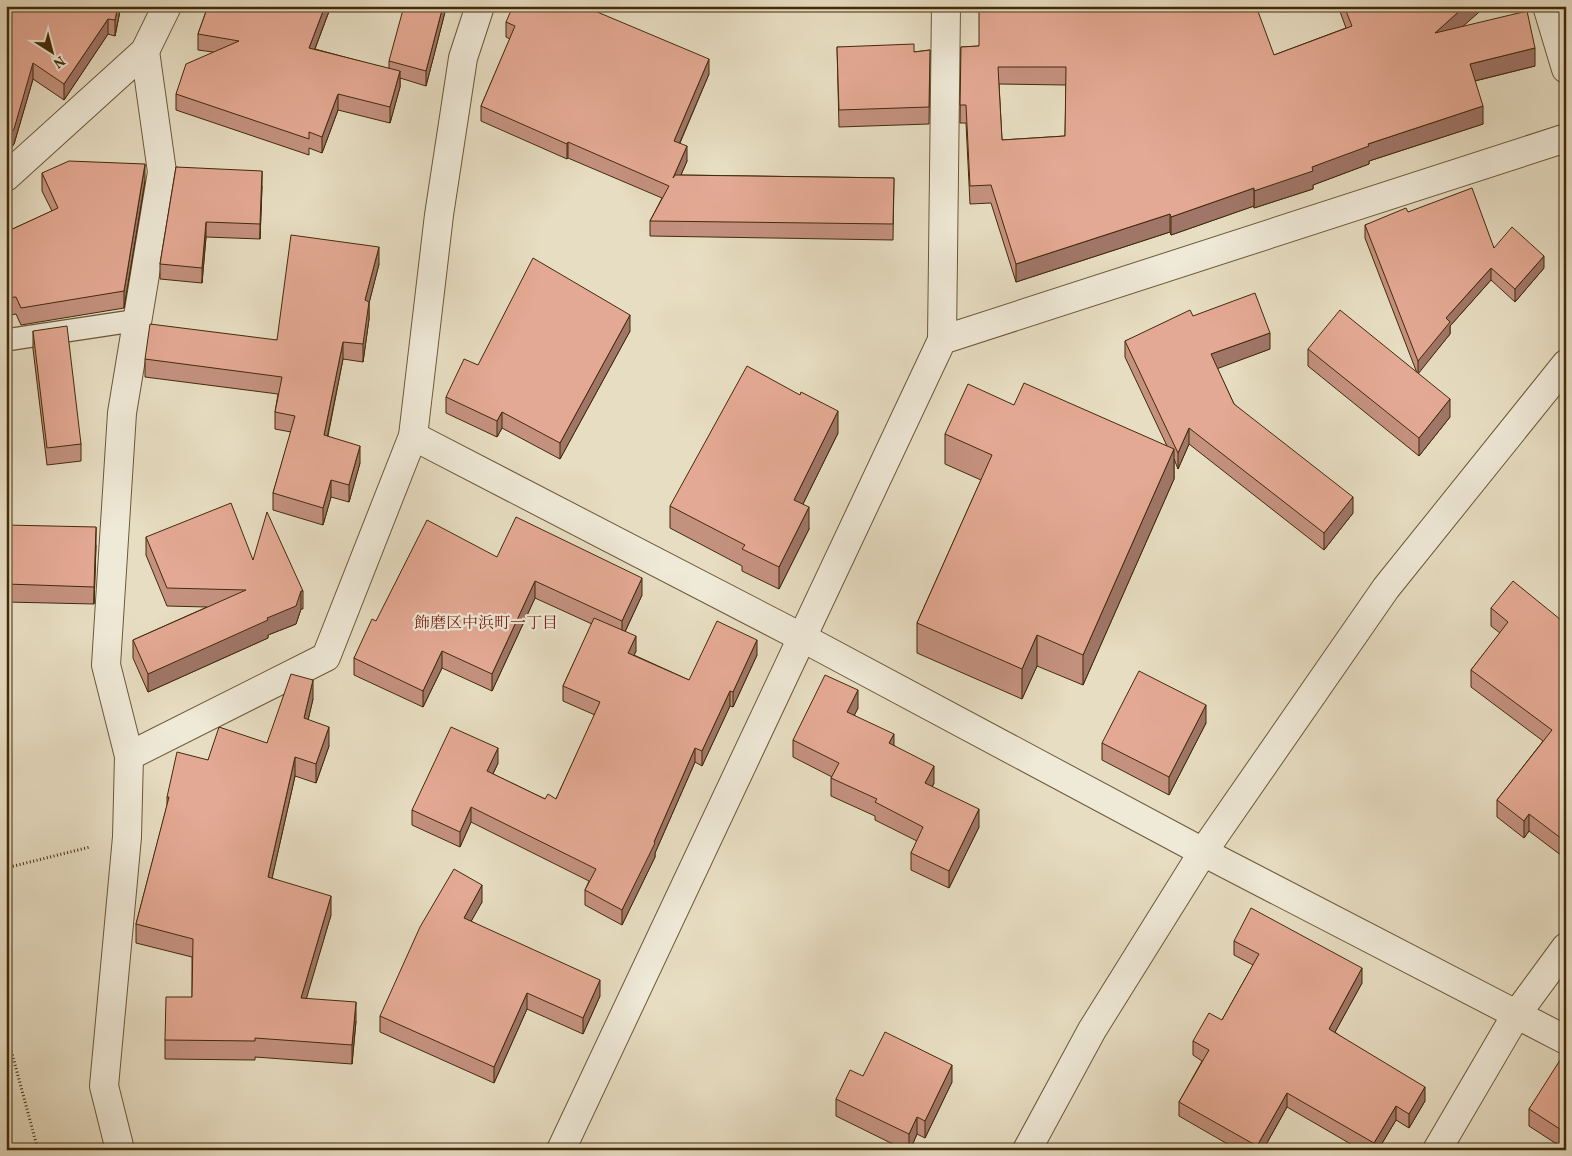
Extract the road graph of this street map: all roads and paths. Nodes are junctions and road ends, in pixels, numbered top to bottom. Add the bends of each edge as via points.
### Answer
1 (167, 6) edge
2 (480, 6) edge
3 (946, 6) edge
4 (1547, 6) edge
5 (145, 51) junction
6 (1566, 69) edge
7 (1566, 138) edge
8 (6, 176) edge
9 (139, 320) junction
10 (6, 340) edge
11 (942, 340) junction
12 (1566, 364) edge
13 (413, 436) junction
14 (801, 637) junction
15 (129, 756) junction
16 (127, 837) junction
17 (1203, 852) junction
18 (6, 868) edge
19 (1566, 947) edge
20 (1516, 1014) junction
21 (6, 1031) edge
22 (1566, 1040) edge
23 (38, 1150) edge
24 (120, 1150) edge
25 (562, 1150) edge
26 (1027, 1150) edge
27 (1437, 1150) edge

1 - 5 street
2 - 13 street via 462,58 439,215
3 - 11 street
4 - 6 street
5 - 8 street
5 - 9 street via 162,172
7 - 11 street
9 - 10 lane
9 - 15 street via 122,413 106,665
11 - 14 street
12 - 17 street via 1386,588
13 - 14 street
13 - 15 street via 326,657
14 - 17 street
14 - 25 street
15 - 16 street
16 - 18 path
16 - 24 street via 104,1086
17 - 20 street
17 - 26 street via 1092,1030
19 - 20 street
20 - 22 street
20 - 27 street
21 - 23 path

